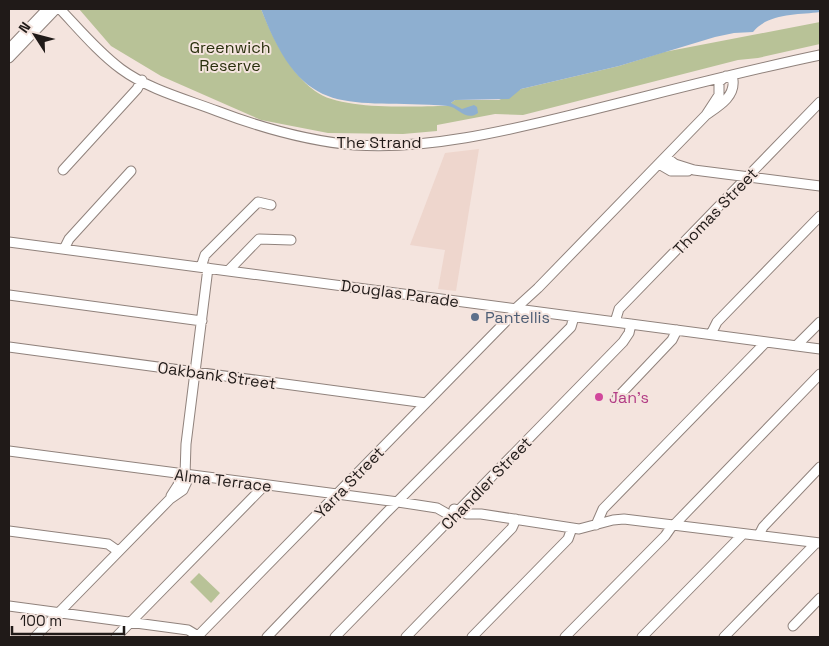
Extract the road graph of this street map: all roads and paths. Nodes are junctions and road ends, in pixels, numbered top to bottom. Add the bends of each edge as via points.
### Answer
1 (47, 9) edge
2 (58, 9) edge
3 (9, 49) edge
4 (820, 55) edge
5 (9, 58) edge
6 (726, 79) junction
7 (142, 80) junction
8 (820, 102) edge
9 (706, 115) junction
10 (662, 160) junction
11 (63, 170) dead end
12 (131, 171) dead end
13 (748, 177) junction
14 (820, 186) edge
15 (271, 205) dead end
16 (820, 216) edge
17 (291, 240) dead end
18 (9, 242) edge
19 (64, 249) junction
20 (205, 268) junction
21 (228, 271) junction
22 (538, 288) junction
23 (9, 295) edge
24 (504, 307) junction
25 (516, 309) junction
26 (532, 311) junction
27 (574, 317) junction
28 (202, 321) junction
29 (615, 322) junction
30 (820, 322) edge
31 (632, 324) junction
32 (501, 326) junction
33 (677, 330) junction
34 (711, 334) junction
35 (766, 342) junction
36 (796, 346) junction
37 (9, 347) edge
38 (820, 349) edge
39 (195, 372) junction
40 (820, 374) edge
41 (617, 398) dead end
42 (426, 403) junction
43 (9, 450) edge
44 (820, 467) edge
45 (184, 474) junction
46 (265, 485) junction
47 (337, 494) junction
48 (398, 502) junction
49 (611, 503) junction
50 (458, 512) junction
51 (615, 519) junction
52 (516, 520) junction
53 (596, 525) junction
54 (673, 526) junction
55 (572, 528) junction
56 (9, 531) edge
57 (743, 534) junction
58 (759, 535) junction
59 (818, 543) edge
60 (118, 551) junction
61 (820, 598) edge
62 (9, 606) edge
63 (58, 613) junction
64 (131, 622) junction
65 (792, 626) dead end
66 (35, 637) edge
67 (116, 637) edge
68 (198, 637) edge
69 (267, 637) edge
70 (335, 637) edge
71 (406, 637) edge
72 (472, 637) edge
73 (565, 637) edge
74 (642, 637) edge
75 (724, 637) edge

1 - 3 street
2 - 5 street
2 - 7 street, The Strand via 102,54 122,70
4 - 6 street, The Strand
6 - 7 street, The Strand via 522,127 435,141 357,145 277,132
6 - 9 street, Yarra Street
6 - 9 street, Yarra Street via 730,95
7 - 11 street
8 - 13 street, Thomas Street
9 - 10 street, Yarra Street
10 - 13 street via 671,171 694,170
10 - 22 street, Yarra Street
12 - 19 street via 69,239
13 - 14 street
13 - 29 street, Thomas Street via 619,308
15 - 20 street via 258,202 205,255
16 - 34 street via 716,324
17 - 21 street via 259,239
18 - 19 street, Douglas Parade
19 - 20 street, Douglas Parade
20 - 21 street, Douglas Parade
20 - 28 street
21 - 24 street, Douglas Parade
22 - 25 street, Yarra Street
22 - 26 street, Yarra Street via 531,299
23 - 28 street
24 - 25 street, Douglas Parade
24 - 32 street
25 - 26 street, Douglas Parade
25 - 32 street, Yarra Street
26 - 27 street, Douglas Parade
27 - 29 street, Douglas Parade
27 - 48 street via 571,327
28 - 39 street
29 - 31 street, Douglas Parade
30 - 36 street
31 - 33 street, Douglas Parade
31 - 50 street, Chandler Street via 623,342
32 - 42 street, Yarra Street
33 - 34 street, Douglas Parade
33 - 41 street via 672,340
34 - 35 street, Douglas Parade
35 - 36 street, Douglas Parade
35 - 49 street
36 - 38 street, Douglas Parade
37 - 39 street, Oakbank Street
39 - 42 street, Oakbank Street
39 - 45 street
40 - 54 street
42 - 47 street, Yarra Street
43 - 45 street, Alma Terrace
44 - 58 street
45 - 46 street, Alma Terrace
45 - 60 street via 170,499
46 - 47 street, Alma Terrace
46 - 64 street
47 - 48 street, Alma Terrace
47 - 68 street, Yarra Street
48 - 50 street, Alma Terrace via 447,507
48 - 69 street
49 - 51 street via 608,512
49 - 53 street via 601,511
50 - 52 street, Alma Terrace
50 - 70 street, Chandler Street
51 - 53 street, Alma Terrace
51 - 54 street
52 - 55 street, Alma Terrace
52 - 71 street via 512,528
53 - 55 street, Alma Terrace
54 - 57 street
54 - 73 street
55 - 72 street via 568,539
56 - 60 street via 110,545
57 - 58 street
57 - 74 street
58 - 59 street
59 - 75 street
60 - 63 street
61 - 65 street
62 - 63 street
63 - 64 street
63 - 66 street
64 - 67 street
64 - 68 street via 188,630

